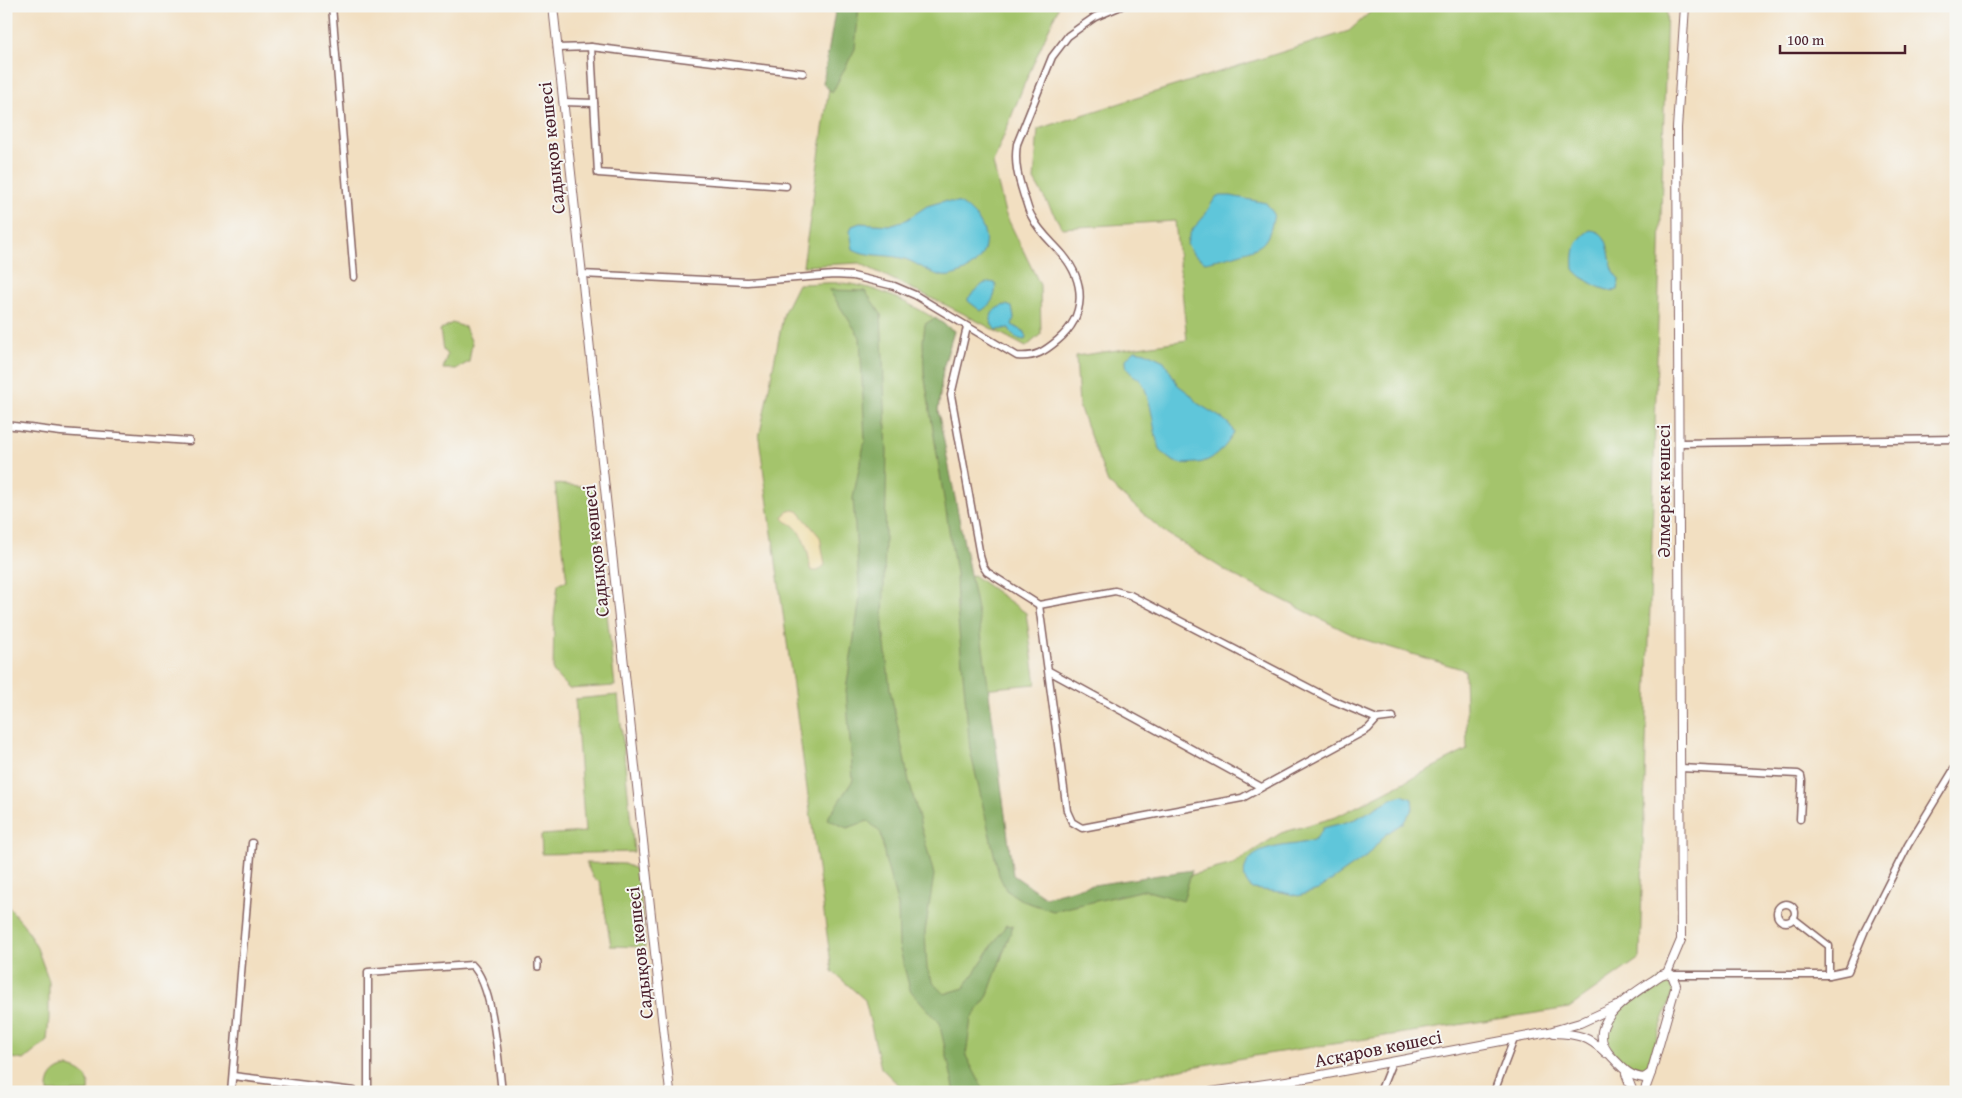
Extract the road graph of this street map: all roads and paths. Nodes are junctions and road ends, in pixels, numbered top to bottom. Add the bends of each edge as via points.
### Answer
1 (332, 6) edge
2 (553, 6) edge
3 (1121, 6) edge
4 (1685, 6) edge
5 (557, 48) junction
6 (591, 48) junction
7 (803, 73) dead end
8 (563, 102) junction
9 (594, 103) junction
10 (786, 186) dead end
11 (581, 274) junction
12 (354, 277) dead end
13 (967, 327) junction
14 (6, 425) edge
15 (1956, 438) edge
16 (189, 442) dead end
17 (1680, 444) junction
18 (1039, 605) junction
19 (1049, 672) junction
20 (1394, 717) dead end
21 (1377, 719) junction
22 (1956, 766) edge
23 (1680, 768) junction
24 (1261, 787) junction
25 (1800, 819) dead end
26 (252, 842) dead end
27 (1793, 918) dead end
28 (1670, 974) junction
29 (1829, 975) junction
30 (1617, 1006) junction
31 (1549, 1032) junction
32 (1514, 1039) junction
33 (1392, 1062) junction
34 (1620, 1066) junction
35 (1651, 1073) junction
36 (233, 1076) junction
37 (354, 1091) edge
38 (1215, 1091) edge
39 (231, 1092) edge
40 (368, 1092) edge
41 (502, 1092) edge
42 (670, 1092) edge
43 (1211, 1092) edge
44 (1380, 1092) edge
45 (1494, 1092) edge
46 (1633, 1092) edge
47 (1644, 1092) edge

1 - 12 street
2 - 5 street, Садықов көшесі
3 - 13 street via 1095,17 1068,36 1052,57 1014,157 1031,216 1063,255 1077,279 1081,298 1077,313 1066,333 1039,354 1028,357 1017,356
4 - 17 street, Әлмерек көшесі via 1677,128
5 - 6 street
5 - 8 street, Садықов көшесі
6 - 7 street
6 - 9 street
8 - 9 street
8 - 11 street, Садықов көшесі
9 - 10 street via 598,173
11 - 13 street via 747,282 853,276 915,295
11 - 42 street, Садықов көшесі
13 - 18 street via 951,395 980,556 987,572
14 - 16 street
15 - 17 street
17 - 23 street, Әлмерек көшесі
18 - 19 street
18 - 21 street via 1115,591 1130,595 1332,700
19 - 24 street
19 - 24 street via 1067,811 1072,822 1082,828 1242,798
20 - 21 street
21 - 24 street via 1368,729
22 - 29 street via 1908,845 1864,930 1850,969
23 - 25 street via 1798,774 1802,781
23 - 28 street, Әлмерек көшесі via 1681,940
26 - 36 street
27 - 29 street via 1829,946
28 - 29 street
28 - 30 street via 1661,975
28 - 35 street via 1676,984
30 - 31 street via 1580,1023
30 - 34 street via 1606,1019 1602,1037 1606,1052
31 - 32 street, Асқаров көшесі
31 - 34 street via 1576,1034 1593,1041
32 - 33 street, Асқаров көшесі
32 - 45 street
33 - 38 street, Асқаров көшесі
33 - 44 street
34 - 35 street via 1632,1076 1644,1078
34 - 46 street via 1630,1080
35 - 47 street
36 - 37 street
36 - 39 street
38 - 43 street, Асқаров көшесі
40 - 41 street via 368,972 472,965 489,998

